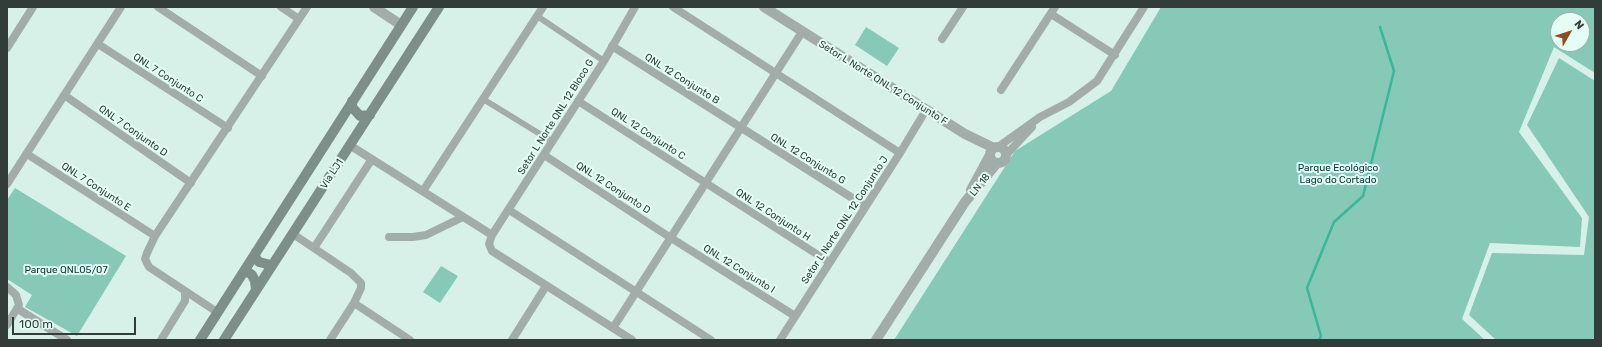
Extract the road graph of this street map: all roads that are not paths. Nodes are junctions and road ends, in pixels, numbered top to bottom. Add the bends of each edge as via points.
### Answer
1 (33, 7) edge
2 (121, 7) edge
3 (158, 7) edge
4 (281, 7) edge
5 (307, 7) edge
6 (374, 7) edge
7 (413, 7) edge
8 (439, 7) edge
9 (543, 7) edge
10 (635, 7) edge
11 (673, 7) edge
12 (963, 7) edge
13 (1144, 7) edge
14 (771, 9) edge
15 (1053, 10) edge
16 (537, 16) junction
17 (299, 19) junction
18 (401, 25) junction
19 (802, 32) junction
20 (942, 39) dead end
21 (98, 44) junction
22 (612, 46) junction
23 (7, 48) edge
24 (1114, 55) junction
25 (604, 61) junction
26 (776, 73) junction
27 (262, 76) junction
28 (1001, 90) dead end
29 (64, 96) junction
30 (483, 99) junction
31 (352, 101) junction
32 (578, 101) junction
33 (926, 110) junction
34 (370, 115) junction
35 (1040, 117) junction
36 (228, 128) junction
37 (742, 129) junction
38 (553, 142) junction
39 (351, 146) junction
40 (900, 153) junction
41 (994, 153) junction
42 (26, 154) junction
43 (544, 155) junction
44 (1006, 155) joint
45 (372, 159) junction
46 (10, 171) edge
47 (191, 183) junction
48 (707, 183) junction
49 (7, 184) edge
50 (423, 191) junction
51 (865, 206) junction
52 (509, 210) junction
53 (463, 217) junction
54 (293, 234) junction
55 (155, 236) junction
56 (389, 237) dead end
57 (491, 238) junction
58 (671, 238) junction
59 (314, 248) junction
60 (256, 252) junction
61 (829, 262) junction
62 (271, 265) junction
63 (242, 273) junction
64 (546, 286) junction
65 (7, 287) edge
66 (256, 290) junction
67 (637, 291) junction
68 (189, 299) junction
69 (354, 303) junction
70 (18, 309) junction
71 (217, 312) junction
72 (795, 316) junction
73 (7, 325) edge
74 (613, 328) junction
75 (67, 340) edge
76 (161, 340) edge
77 (200, 340) edge
78 (224, 340) edge
79 (330, 340) edge
80 (410, 340) edge
81 (512, 340) edge
82 (632, 340) edge
83 (711, 340) edge
84 (780, 340) edge
85 (876, 340) edge

1 - 23 street
2 - 21 street
3 - 27 street
4 - 17 street
5 - 17 street
6 - 18 street
7 - 18 main road
8 - 34 main road, Via LJ1
9 - 16 street
10 - 22 street, Setor L Norte QNL 12 Bloco G
11 - 26 street
12 - 20 street
13 - 24 street
14 - 19 street, Setor L Norte QNL 12 Conjunto F
15 - 24 street
15 - 28 street
16 - 25 street
16 - 30 street
17 - 27 street
18 - 31 main road
19 - 26 street
19 - 33 street, Setor L Norte QNL 12 Conjunto F
21 - 29 street
21 - 36 street, QNL 7 Conjunto C
22 - 25 street, Setor L Norte QNL 12 Bloco G
22 - 37 street, QNL 12 Conjunto B
24 - 35 street via 1089,89
25 - 32 street, Setor L Norte QNL 12 Bloco G
26 - 37 street
26 - 40 street
27 - 36 street
29 - 42 street
29 - 47 street, QNL 7 Conjunto D
30 - 38 street
30 - 50 street
31 - 34 main road via 352,107 360,116
31 - 60 main road
32 - 38 street, Setor L Norte QNL 12 Bloco G
32 - 48 street, QNL 12 Conjunto C
33 - 40 street, Setor L Norte QNL 12 Conjunto J
33 - 41 street, Setor L Norte QNL 12 Conjunto F
34 - 39 main road, Via LJ1
35 - 41 street
35 - 44 street
36 - 47 street
37 - 48 street
37 - 51 street, QNL 12 Conjunto G
38 - 43 street, Setor L Norte QNL 12 Bloco G
39 - 45 street
39 - 54 main road, Via LJ1
40 - 51 street, Setor L Norte QNL 12 Conjunto J
41 - 44 street, Setor L Norte QNL 12 Conjunto F via 1004,150
41 - 85 street, LN 18
42 - 46 street
42 - 55 street, QNL 7 Conjunto E
43 - 52 street, Setor L Norte QNL 12 Bloco G
43 - 58 street, QNL 12 Conjunto D
45 - 50 street
45 - 59 street
46 - 49 street
47 - 55 street
48 - 58 street
48 - 61 street, QNL 12 Conjunto H
50 - 53 street
51 - 61 street, Setor L Norte QNL 12 Conjunto J
52 - 57 street, Setor L Norte QNL 12 Bloco G
52 - 67 street
53 - 56 street via 426,235
53 - 57 street
54 - 59 street
54 - 62 main road, Via LJ1
55 - 68 street via 145,259 146,264 185,292
57 - 64 street via 488,244 492,251
58 - 67 street
58 - 72 street, QNL 12 Conjunto I
59 - 69 street via 351,273 361,283
60 - 62 main road via 255,257 259,262
60 - 63 main road
61 - 72 street, Setor L Norte QNL 12 Conjunto J
62 - 66 main road, Via LJ1
63 - 66 main road via 248,272 252,275
63 - 71 main road
64 - 74 street
64 - 81 street
65 - 70 street via 18,300
66 - 78 main road, Via LJ1
67 - 74 street
67 - 83 street
68 - 71 street
68 - 76 street
69 - 79 street
69 - 80 street
70 - 73 street
70 - 75 street
71 - 77 main road
72 - 84 street, Setor L Norte QNL 12 Conjunto J
74 - 82 street

